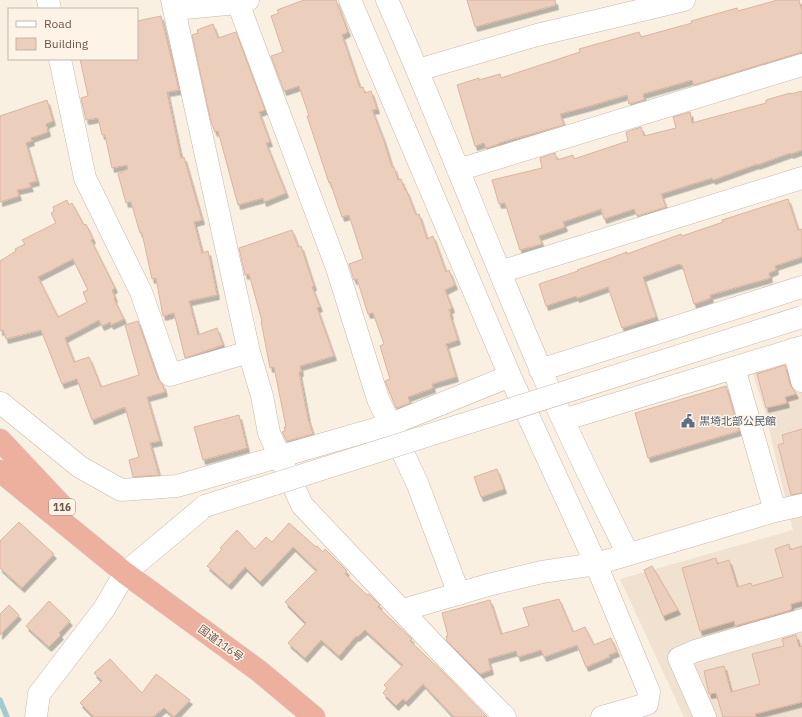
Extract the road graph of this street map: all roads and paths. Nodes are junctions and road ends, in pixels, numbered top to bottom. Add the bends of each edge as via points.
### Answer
1 (350, 0) edge
2 (387, 0) edge
3 (684, 0) edge
4 (243, 2) edge
5 (173, 5) edge
6 (642, 5) edge
7 (60, 60) edge
8 (802, 65) edge
9 (418, 70) junction
10 (458, 170) junction
11 (802, 178) edge
12 (500, 272) junction
13 (802, 287) edge
14 (802, 317) edge
15 (798, 348) edge
16 (249, 352) junction
17 (734, 368) junction
18 (540, 370) junction
19 (510, 376) junction
20 (802, 380) edge
21 (0, 402) edge
22 (563, 420) junction
23 (389, 425) junction
24 (0, 440) edge
25 (280, 456) junction
26 (0, 471) edge
27 (802, 505) edge
28 (775, 511) junction
29 (628, 554) junction
30 (596, 564) junction
31 (125, 573) junction
32 (459, 594) junction
33 (403, 610) junction
34 (802, 620) edge
35 (36, 717) edge
36 (314, 717) edge
37 (505, 717) edge
38 (602, 717) edge
39 (705, 717) edge

1 - 19 street
2 - 9 street
3 - 6 street
4 - 5 street
4 - 23 street via 338,268 378,399
5 - 16 street
6 - 9 street
7 - 16 street via 85,178 141,292 170,375
8 - 10 street
9 - 10 street
10 - 12 street
11 - 12 street
12 - 18 street
13 - 18 street
14 - 31 street, bridge via 205,506
15 - 17 street
15 - 20 street
16 - 25 street via 269,432
17 - 22 street
17 - 28 street
18 - 22 street
19 - 23 street
19 - 30 street
21 - 25 street via 80,467 121,490 177,486
22 - 29 street
23 - 25 street
23 - 32 street via 418,484
24 - 31 highway, 国道116号 / 116
25 - 33 street via 302,505
26 - 31 highway, 国道116号 / 116
27 - 28 street
28 - 29 street
29 - 30 street
30 - 32 street via 542,572
30 - 38 street via 649,692 647,704
31 - 35 street via 104,609 39,694
31 - 36 highway, 国道116号 / 116 via 259,671
32 - 33 street
33 - 37 street
34 - 39 street via 695,650 679,658

